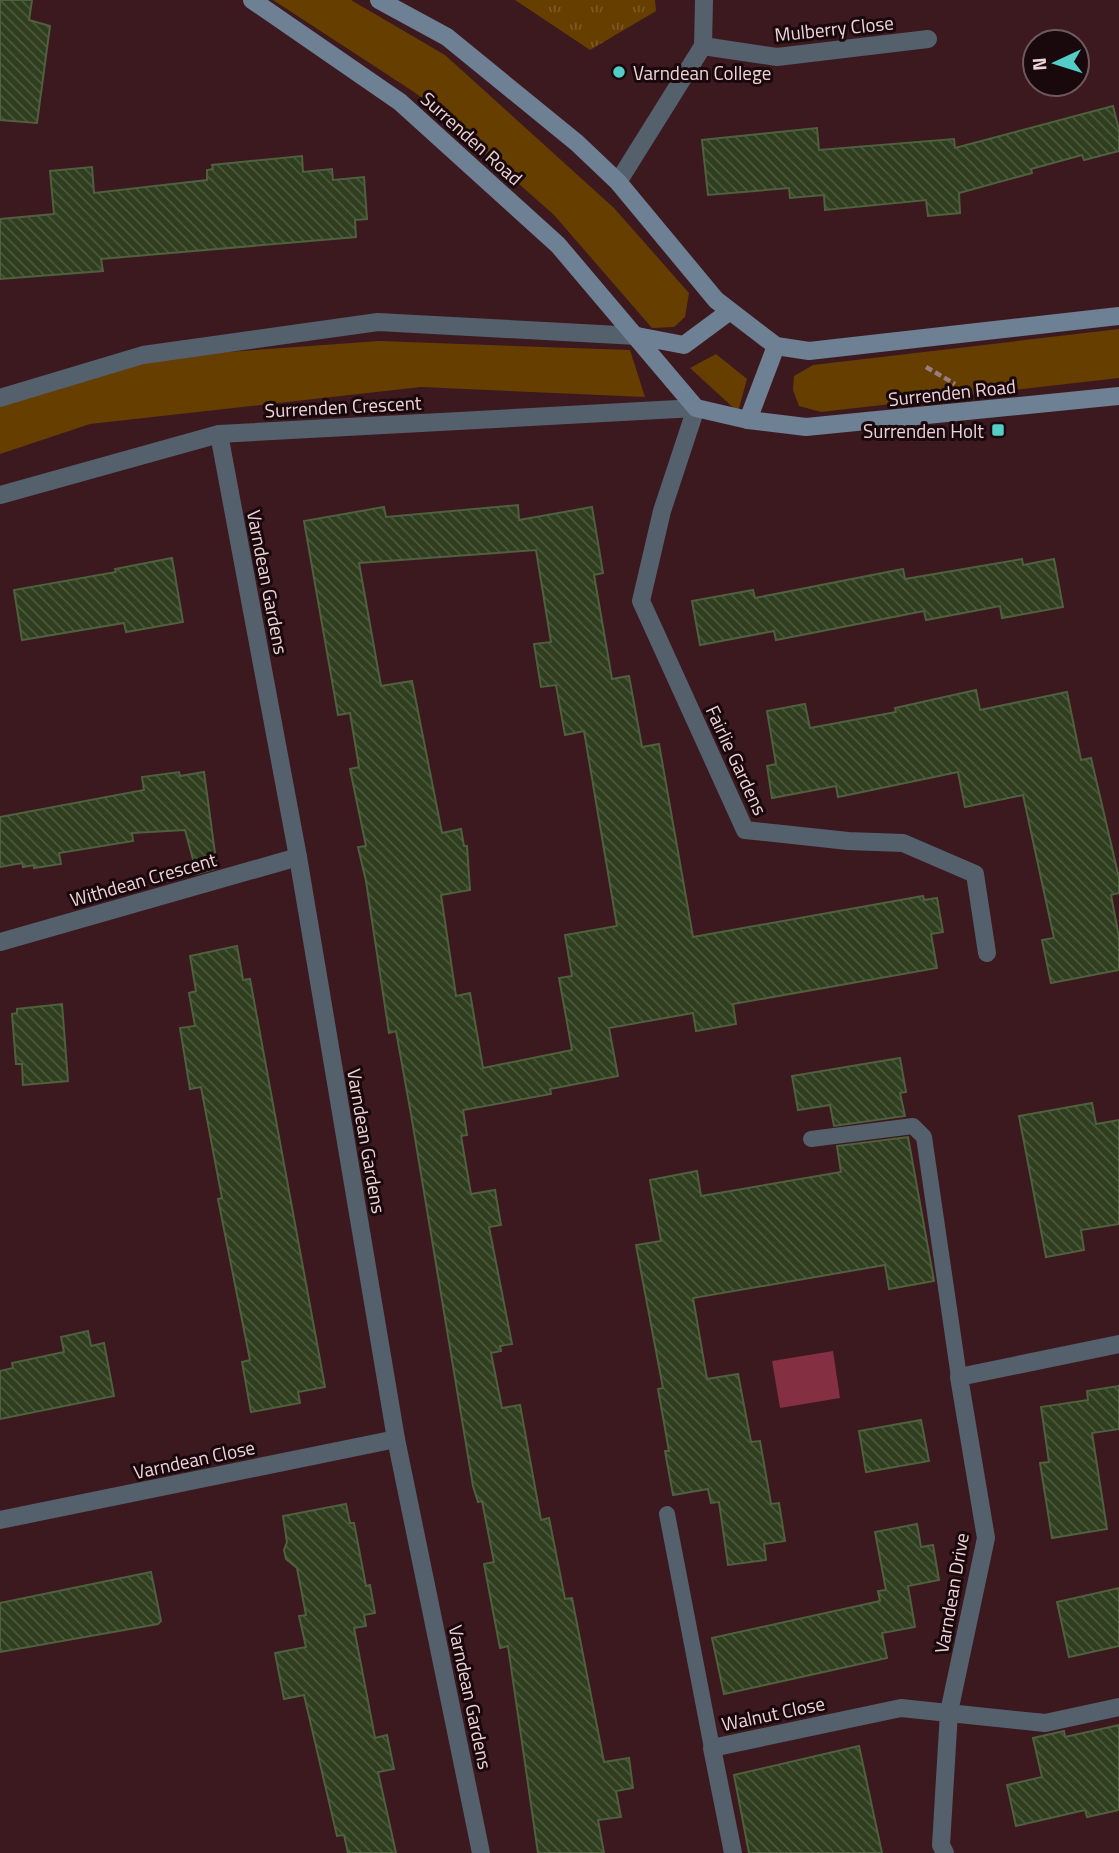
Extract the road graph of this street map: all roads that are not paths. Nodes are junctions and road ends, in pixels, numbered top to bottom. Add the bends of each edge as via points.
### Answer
1 (252, 0) edge
2 (379, 0) edge
3 (704, 0) edge
4 (928, 39) dead end
5 (703, 46) junction
6 (618, 182) junction
7 (730, 311) junction
8 (1119, 316) edge
9 (637, 336) junction
10 (776, 346) junction
11 (1119, 396) edge
12 (0, 398) edge
13 (696, 408) junction
14 (748, 420) junction
15 (219, 435) junction
16 (0, 495) edge
17 (298, 857) junction
18 (0, 942) edge
19 (987, 953) dead end
20 (811, 1139) dead end
21 (1119, 1344) edge
22 (959, 1377) junction
23 (396, 1439) junction
24 (667, 1514) dead end
25 (0, 1520) edge
26 (1119, 1707) edge
27 (949, 1712) junction
28 (712, 1748) junction
29 (481, 1853) edge
30 (733, 1853) edge
31 (945, 1853) edge

1 - 9 street, Surrenden Road via 400,102 558,245
2 - 6 street via 447,37
3 - 5 street
4 - 5 street, Mulberry Close via 777,57
5 - 6 street
6 - 7 street
7 - 9 street via 684,345
7 - 10 street
8 - 10 street via 809,351
9 - 12 street via 378,322 143,355
9 - 13 street, Surrenden Road
10 - 14 street
11 - 14 street, Surrenden Road via 806,427
13 - 14 street, Surrenden Road
13 - 15 street, Surrenden Crescent
13 - 19 street, Fairlie Gardens via 662,511 641,601 745,830 903,842 975,874
15 - 16 street, Surrenden Crescent
15 - 17 street, Varndean Gardens
17 - 18 street, Withdean Crescent
17 - 23 street, Varndean Gardens
20 - 22 lane via 913,1126 924,1137
21 - 22 street
22 - 27 street, Varndean Drive via 986,1538
23 - 25 street, Varndean Close
23 - 29 street, Varndean Gardens
24 - 28 lane
26 - 27 street, Walnut Close via 1045,1723
27 - 28 street, Walnut Close via 901,1708
27 - 31 street, Varndean Drive via 941,1845
28 - 30 street, Walnut Close

